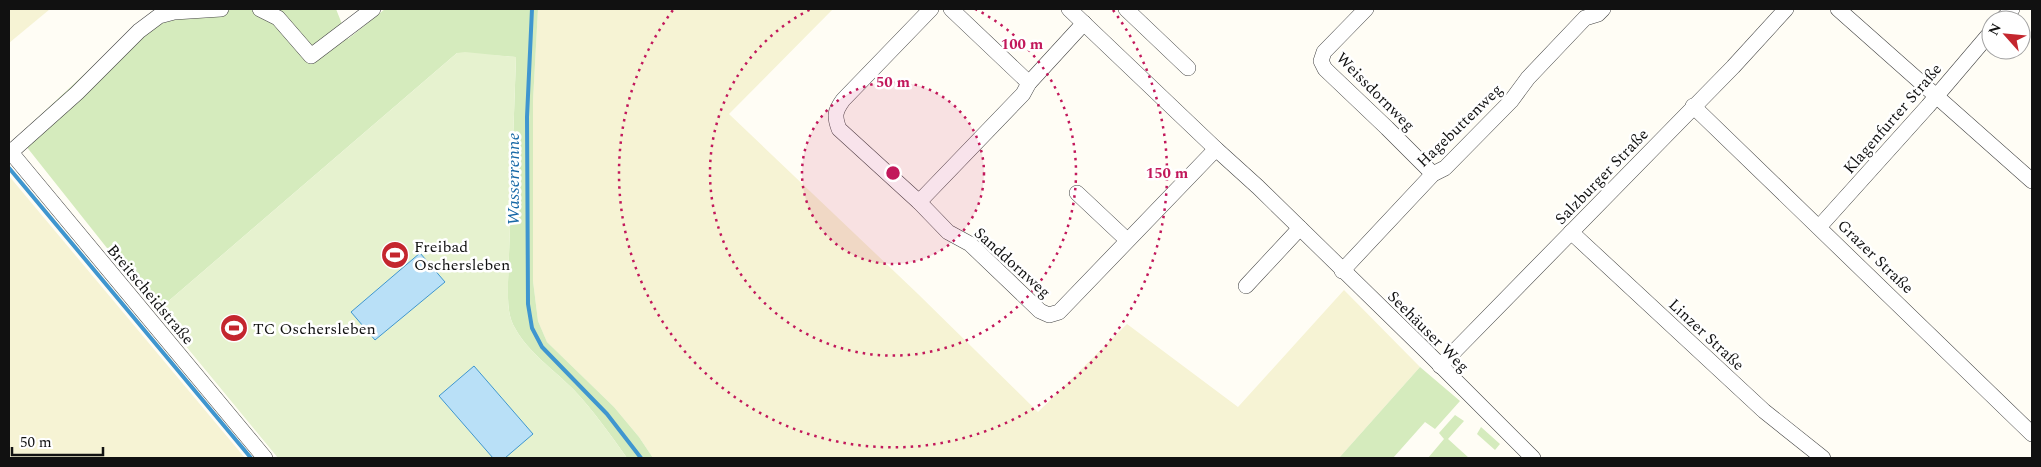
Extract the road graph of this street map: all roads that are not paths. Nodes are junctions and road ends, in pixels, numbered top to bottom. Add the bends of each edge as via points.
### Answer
1 (221, 9) edge
2 (260, 9) edge
3 (373, 9) edge
4 (931, 9) edge
5 (950, 9) edge
6 (1126, 9) edge
7 (1366, 9) edge
8 (1603, 9) edge
9 (1786, 9) edge
10 (1838, 9) edge
11 (1582, 13) edge
12 (1079, 14) edge
13 (1981, 44) edge
14 (1188, 68) dead end
15 (1029, 83) junction
16 (1937, 96) junction
17 (1693, 106) junction
18 (1216, 150) junction
19 (10, 151) edge
20 (1433, 174) junction
21 (2032, 180) edge
22 (1077, 193) dead end
23 (919, 202) junction
24 (1820, 226) junction
25 (1300, 228) junction
26 (1572, 232) junction
27 (1127, 240) junction
28 (1342, 271) junction
29 (1246, 286) dead end
30 (1440, 366) junction
31 (2032, 434) edge
32 (265, 458) edge
33 (1533, 458) edge
34 (1823, 458) edge

1 - 19 street via 159,16
2 - 3 street via 278,18 311,56
4 - 23 street, Sanddornweg via 843,100 834,118 839,129
5 - 15 street
6 - 14 street
7 - 20 street, Weissdornweg via 1324,52 1321,61 1325,69
8 - 11 street, Hagebuttenweg via 1598,14
9 - 17 street, Salzburger Straße
10 - 16 street
11 - 20 street, Hagebuttenweg via 1510,101 1445,168
12 - 15 street
12 - 18 street, Seehäuser Weg
13 - 16 street, Klagenfurter Straße
15 - 23 street via 1023,94
16 - 21 street
16 - 24 street, Klagenfurter Straße
17 - 24 street, Grazer Straße
17 - 26 street, Salzburger Straße
18 - 25 street, Seehäuser Weg
18 - 27 street, Sanddornweg
19 - 32 street, Breitscheidstraße
20 - 28 street, Hagebuttenweg
22 - 27 street
23 - 27 street, Sanddornweg via 948,232 970,244 1040,311 1049,315 1059,312
24 - 31 street, Grazer Straße
25 - 28 street, Seehäuser Weg
25 - 29 street
26 - 30 street, Salzburger Straße
26 - 34 street, Linzer Straße via 1764,411
28 - 30 street, Seehäuser Weg
30 - 33 street, Seehäuser Weg

